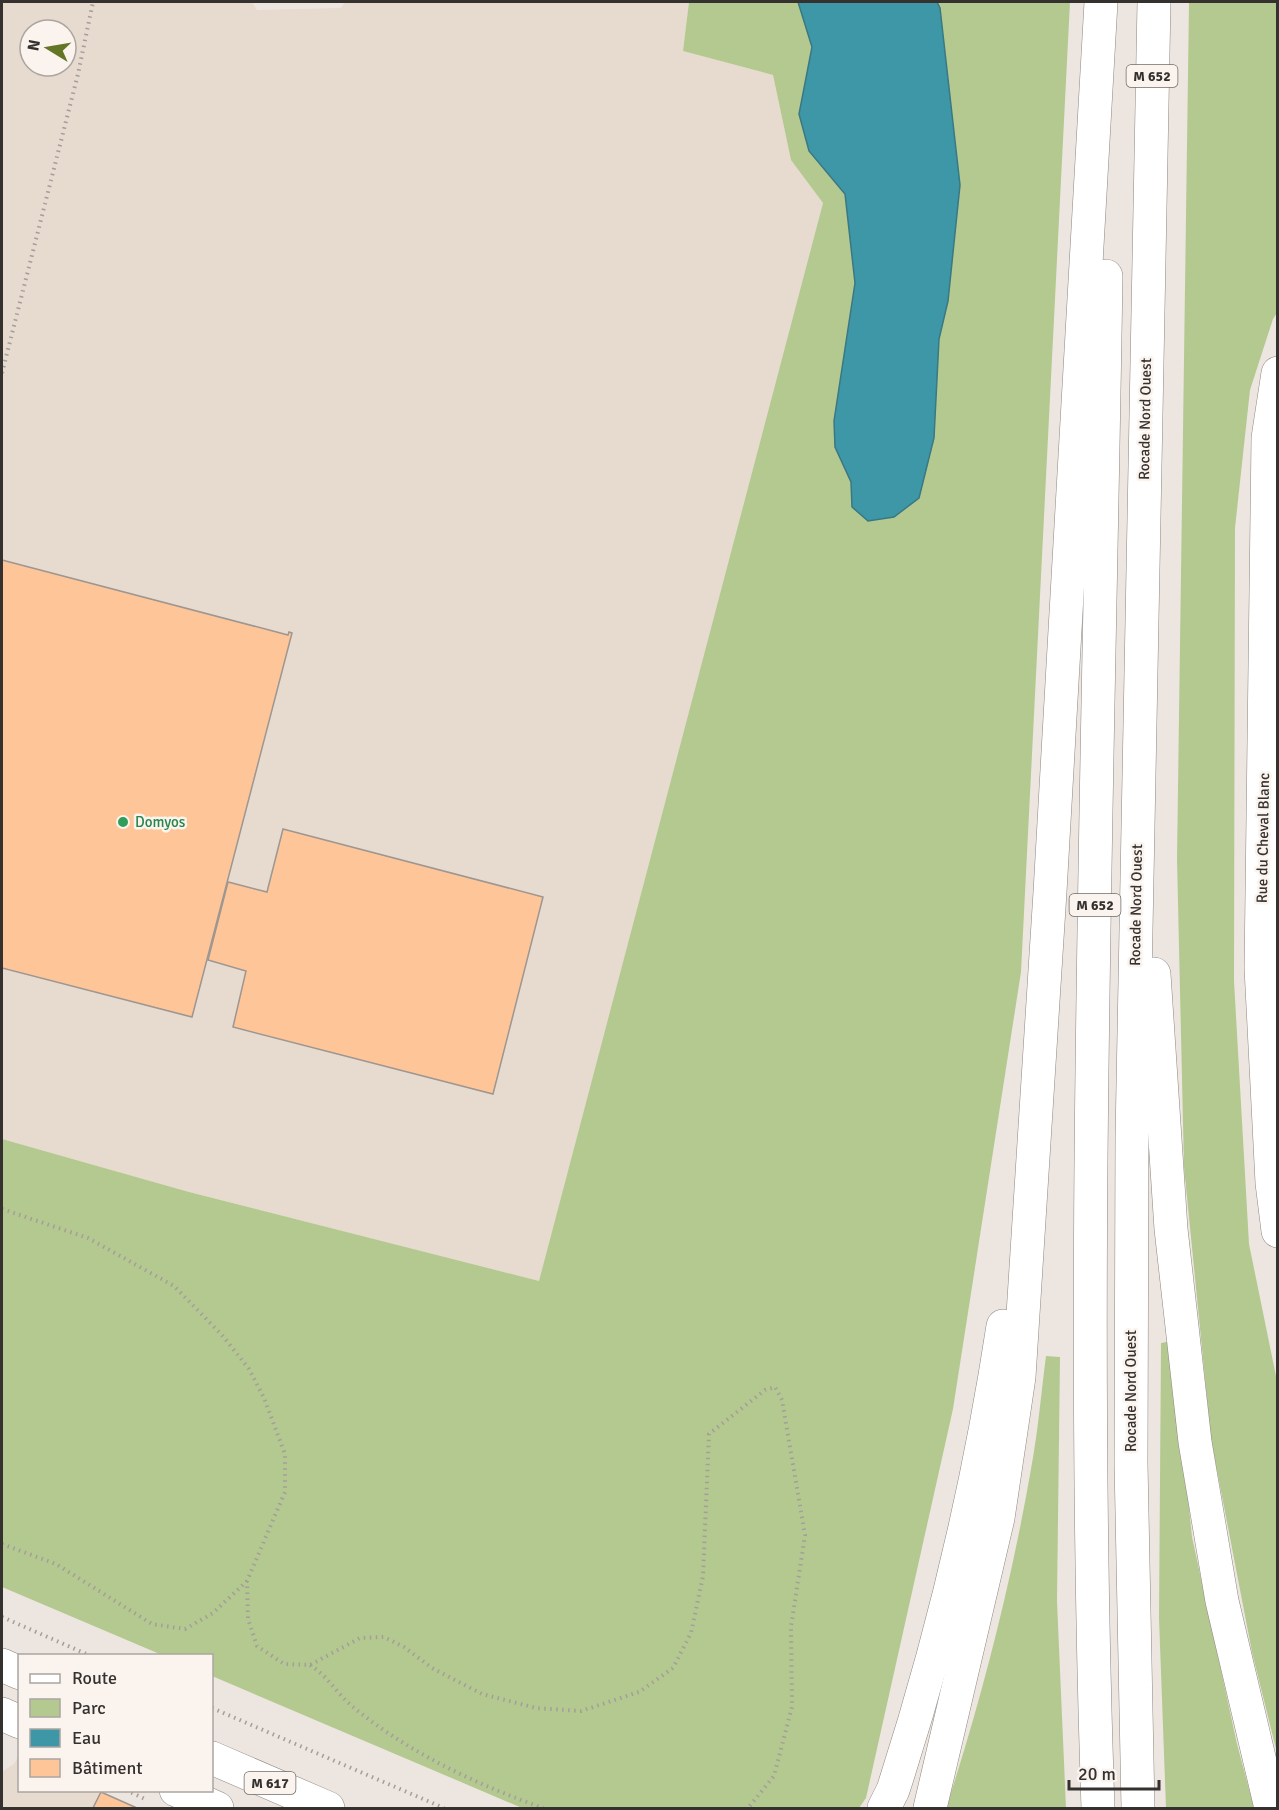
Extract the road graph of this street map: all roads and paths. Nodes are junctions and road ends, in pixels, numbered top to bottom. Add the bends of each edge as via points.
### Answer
1 (93, 2) edge
2 (1101, 2) edge
3 (1110, 2) edge
4 (1154, 2) edge
5 (2, 373) edge
6 (1278, 373) edge
7 (1272, 567) edge
8 (1138, 817) junction
9 (1050, 892) junction
10 (2, 1209) edge
11 (1278, 1231) edge
12 (2, 1544) edge
13 (247, 1581) junction
14 (2, 1617) edge
15 (86, 1654) edge
16 (2, 1665) edge
17 (310, 1665) junction
18 (18, 1672) edge
19 (213, 1708) edge
20 (2, 1714) edge
21 (18, 1721) edge
22 (213, 1758) edge
23 (178, 1792) edge
24 (217, 1809) edge
25 (328, 1809) edge
26 (444, 1809) edge
27 (543, 1809) edge
28 (748, 1809) edge
29 (884, 1809) edge
30 (930, 1809) edge
31 (1098, 1809) edge
32 (1138, 1809) edge
33 (1271, 1809) edge

1 - 5 path
2 - 9 main road
3 - 31 main road, M 652 via 1091,1147 1092,1616
4 - 8 main road, Rocade Nord Ouest / M 652
6 - 7 main road, Rue du Cheval Blanc via 1268,438
7 - 11 main road, Rue du Cheval Blanc via 1262,997
8 - 32 main road, Rocade Nord Ouest / M 652 via 1131,1462
8 - 33 main road via 1155,981 1175,1272 1196,1442 1222,1601
9 - 29 main road via 1010,1283 998,1360 935,1648 900,1770
9 - 30 main road via 1024,1309 1012,1436 998,1518
10 - 13 path via 88,1238 174,1286 249,1369 285,1454 285,1492
12 - 13 path via 56,1564 152,1624 185,1629 213,1613
13 - 17 path via 248,1619 257,1646 284,1664
14 - 15 path
16 - 18 main road
17 - 27 path via 351,1705 414,1751
17 - 28 path via 360,1638 384,1637 482,1694 536,1708 581,1711 639,1692 673,1668 691,1633 703,1576 709,1434 765,1390 775,1387 782,1400 805,1535 791,1627 792,1707 774,1776
19 - 26 path
20 - 21 main road
22 - 25 main road, M 617
23 - 24 main road

